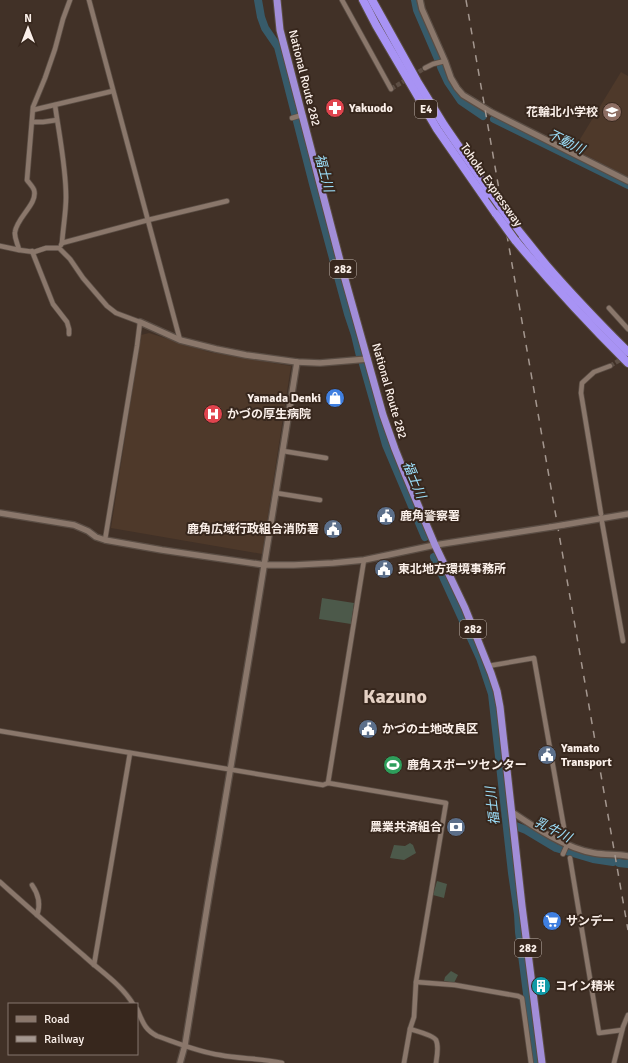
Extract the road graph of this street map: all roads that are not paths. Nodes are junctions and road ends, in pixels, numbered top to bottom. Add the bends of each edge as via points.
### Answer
1 (70, 0) edge
2 (89, 0) edge
3 (277, 0) edge
4 (342, 0) edge
5 (363, 0) edge
6 (372, 0) edge
7 (420, 0) edge
8 (445, 61) junction
9 (424, 68) tunnel mouth
10 (391, 89) dead end
11 (113, 91) junction
12 (55, 105) junction
13 (33, 110) junction
14 (302, 115) junction
15 (292, 118) dead end
16 (57, 120) junction
17 (32, 122) junction
18 (628, 181) edge
19 (227, 201) dead end
20 (148, 220) junction
21 (62, 243) junction
22 (0, 246) edge
23 (59, 248) junction
24 (20, 250) junction
25 (32, 252) junction
26 (609, 308) dead end
27 (140, 322) junction
28 (628, 329) edge
29 (69, 334) dead end
30 (180, 340) junction
31 (628, 352) edge
32 (368, 359) junction
33 (296, 362) junction
34 (628, 363) edge
35 (610, 366) tunnel mouth
36 (283, 451) junction
37 (326, 458) dead end
38 (276, 493) junction
39 (320, 500) dead end
40 (0, 513) edge
41 (601, 514) dead end
42 (628, 514) edge
43 (602, 522) dead end
44 (105, 540) junction
45 (435, 545) junction
46 (364, 560) junction
47 (265, 565) junction
48 (623, 641) dead end
49 (488, 666) junction
50 (0, 731) edge
51 (130, 753) junction
52 (231, 769) junction
53 (328, 783) junction
54 (512, 814) junction
55 (567, 846) junction
56 (563, 854) dead end
57 (628, 856) edge
58 (570, 858) dead end
59 (0, 882) edge
60 (32, 885) dead end
61 (37, 915) junction
62 (94, 965) junction
63 (416, 982) junction
64 (133, 1003) edge
65 (138, 1011) edge
66 (628, 1015) edge
67 (410, 1029) junction
68 (622, 1030) junction
69 (185, 1045) junction
70 (541, 1060) edge
71 (531, 1062) edge
72 (180, 1063) edge
73 (282, 1063) edge
74 (404, 1063) edge
75 (436, 1063) edge
76 (614, 1063) edge

1 - 13 street
2 - 11 street
3 - 14 highway, National Route 282 / 282 via 280,30
4 - 10 street
5 - 34 highway, Tohoku Expressway / E4, bridge via 437,129 496,214 570,304
6 - 31 highway, Tohoku Expressway / E4, bridge via 444,125 512,223 571,293
7 - 8 street
8 - 9 street
8 - 18 street via 457,88 473,102
11 - 12 street
11 - 20 street
12 - 13 street
12 - 16 street
13 - 17 street
14 - 15 street
14 - 32 highway, National Route 282 / 282
16 - 17 street
16 - 21 street via 66,187
17 - 24 street via 27,180 34,189 34,198 15,230
19 - 20 street
20 - 21 street
20 - 30 street
21 - 23 street
22 - 24 street
23 - 25 street
23 - 27 street via 107,306 116,313
24 - 25 street
25 - 29 street via 53,304 67,322
26 - 28 street
27 - 30 street
27 - 44 street
30 - 33 street via 210,348
32 - 33 street
32 - 45 highway, National Route 282 / 282 via 395,449
33 - 36 street
35 - 41 street via 594,372 586,379 582,383 581,393
36 - 37 street
36 - 38 street
38 - 39 street
38 - 47 street
40 - 44 street via 74,525 96,538
42 - 45 street, bridge
43 - 48 street
44 - 47 street
45 - 46 street
45 - 49 highway, National Route 282 / 282 via 465,608
46 - 47 street
46 - 53 street
47 - 52 street
49 - 54 highway, National Route 282 / 282 via 500,707
49 - 55 street via 534,658
50 - 51 street
51 - 52 street
51 - 62 street
52 - 53 street via 323,785
52 - 69 street
53 - 63 street via 446,803
54 - 55 street
54 - 70 highway, National Route 282 / 282
55 - 56 street
55 - 57 street via 594,854
58 - 68 street via 599,1033
59 - 61 street
60 - 61 street via 39,897
61 - 62 street
62 - 64 street via 118,985
63 - 67 street via 414,1018
63 - 71 street via 455,985 522,998
65 - 69 street via 149,1032
66 - 68 street
67 - 74 street
67 - 75 street via 433,1037 437,1041
68 - 76 street
69 - 72 street
69 - 73 street via 221,1056
70 - 71 street

